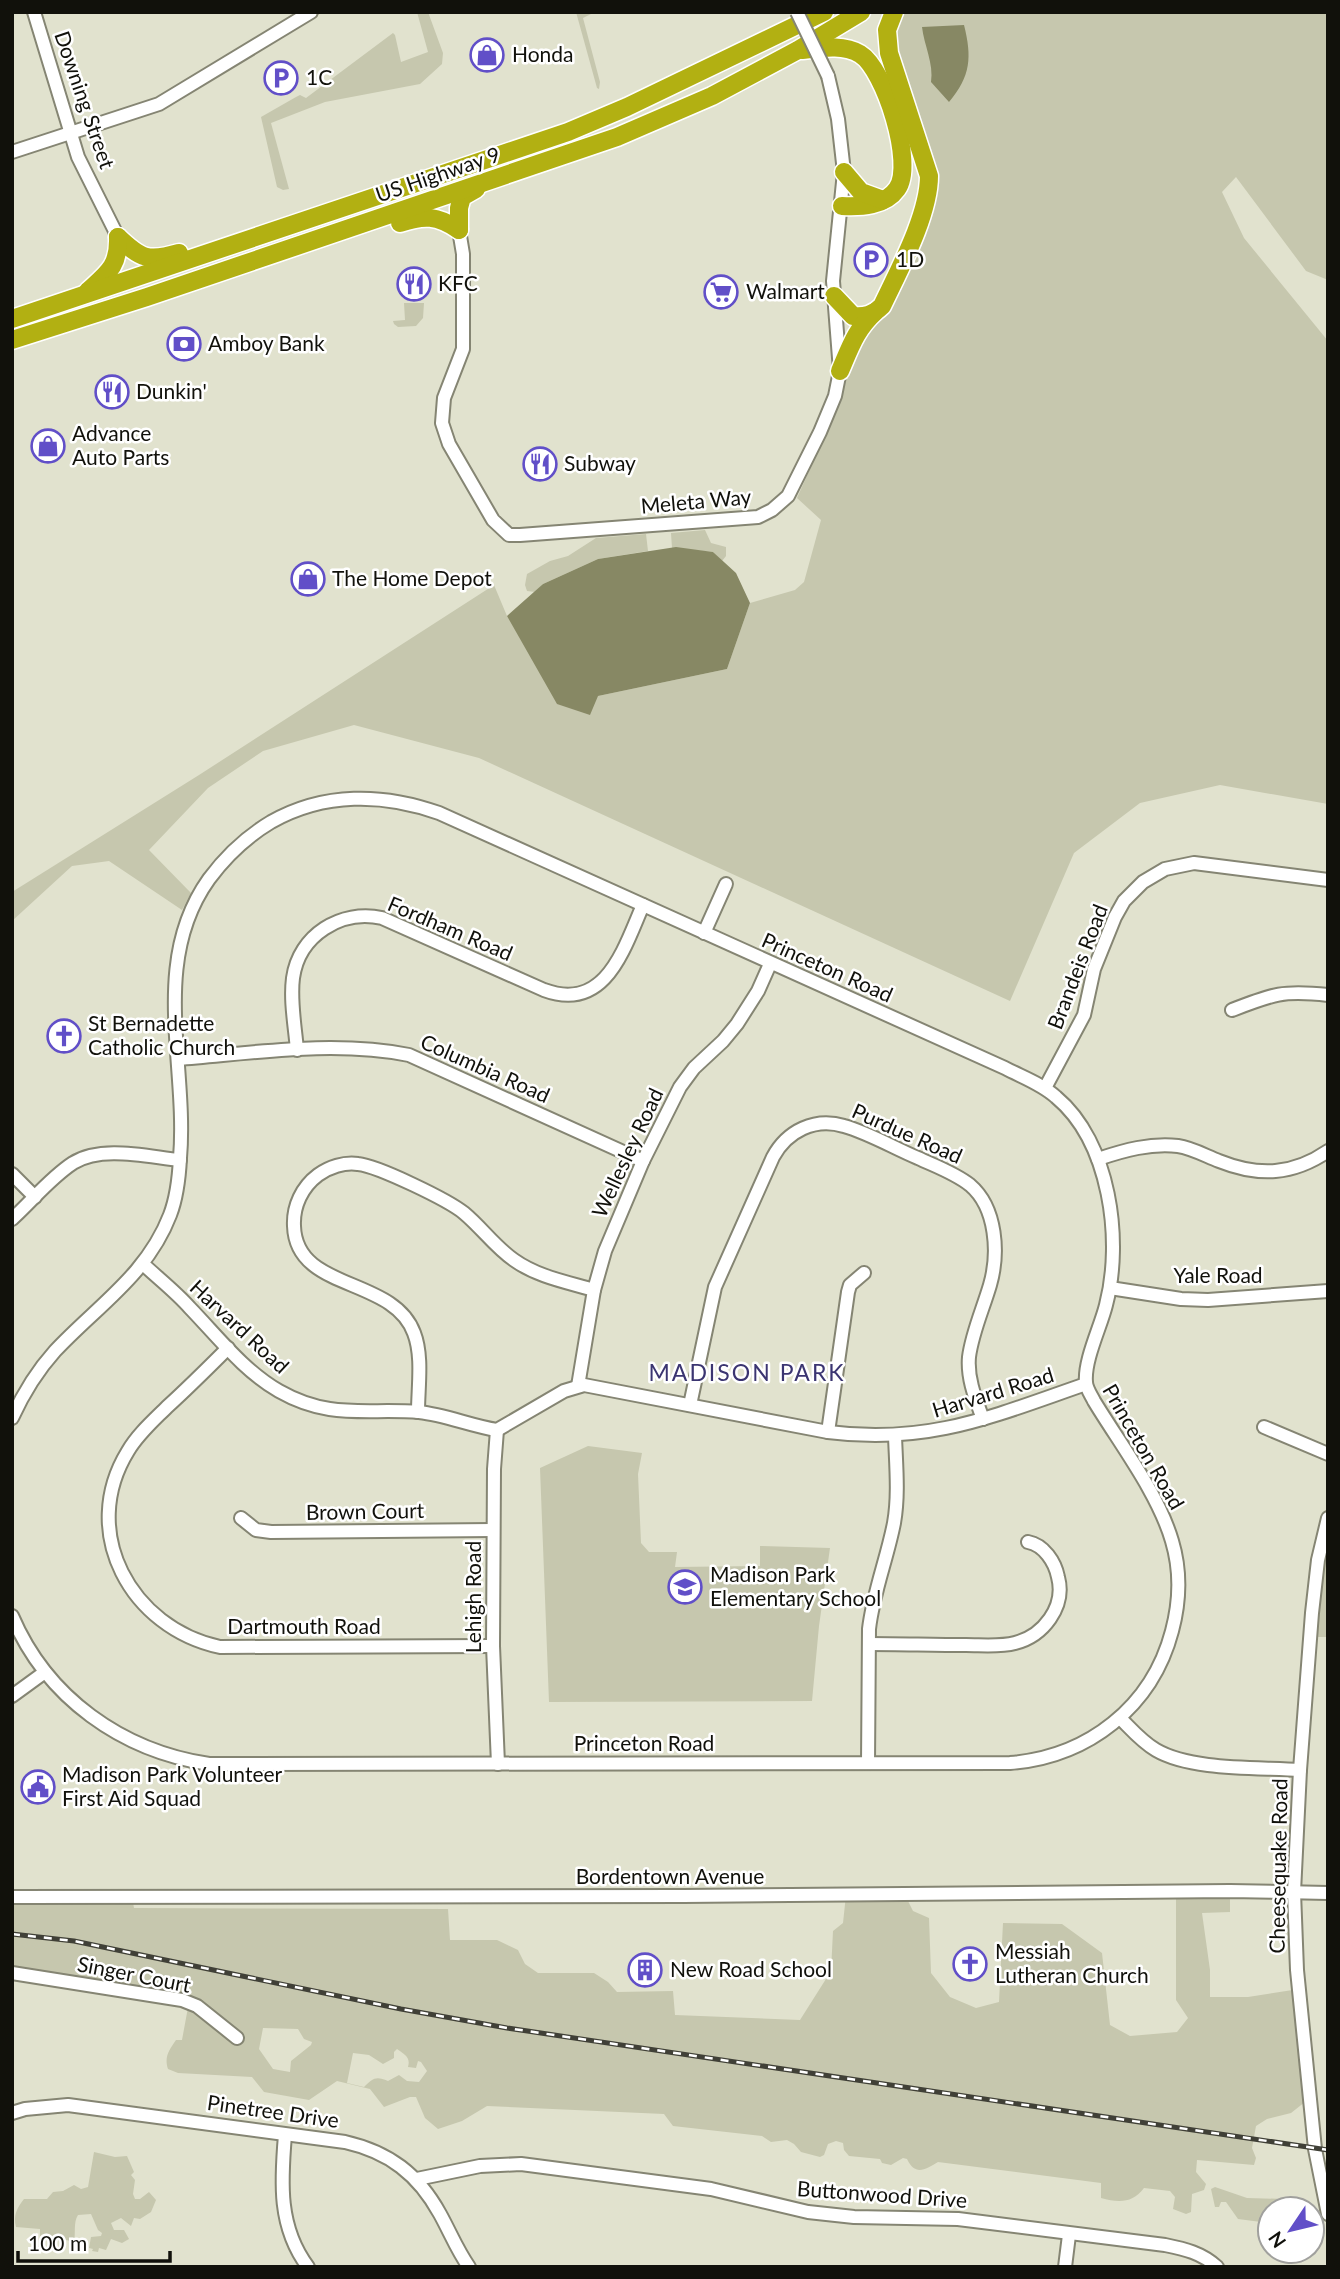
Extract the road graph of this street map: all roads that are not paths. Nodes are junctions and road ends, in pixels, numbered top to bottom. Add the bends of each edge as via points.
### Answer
1 (34, 12) edge
2 (311, 12) edge
3 (797, 12) edge
4 (824, 12) edge
5 (861, 12) edge
6 (894, 12) edge
7 (798, 50) junction
8 (71, 132) junction
9 (12, 152) edge
10 (525, 169) junction
11 (844, 172) junction
12 (883, 200) junction
13 (842, 206) junction
14 (458, 230) junction
15 (263, 236) junction
16 (118, 237) junction
17 (288, 249) junction
18 (85, 295) junction
19 (834, 296) junction
20 (875, 312) junction
21 (12, 319) edge
22 (12, 340) edge
23 (840, 371) junction
24 (1328, 880) edge
25 (726, 884) dead end
26 (643, 905) junction
27 (704, 933) junction
28 (770, 964) junction
29 (1328, 995) edge
30 (1233, 1010) dead end
31 (297, 1049) junction
32 (178, 1059) junction
33 (1045, 1088) junction
34 (1328, 1150) edge
35 (1098, 1158) junction
36 (180, 1160) junction
37 (643, 1161) junction
38 (12, 1174) edge
39 (35, 1197) junction
40 (12, 1219) edge
41 (143, 1264) junction
42 (864, 1273) dead end
43 (1110, 1287) junction
44 (594, 1290) junction
45 (1328, 1291) edge
46 (228, 1348) junction
47 (1086, 1384) junction
48 (578, 1385) junction
49 (690, 1405) junction
50 (418, 1412) junction
51 (13, 1414) edge
52 (983, 1419) junction
53 (1264, 1427) dead end
54 (497, 1430) junction
55 (828, 1432) junction
56 (895, 1436) junction
57 (1328, 1454) edge
58 (241, 1518) dead end
59 (1328, 1518) edge
60 (494, 1530) junction
61 (1028, 1542) dead end
62 (12, 1616) edge
63 (869, 1644) junction
64 (493, 1646) junction
65 (45, 1672) junction
66 (12, 1696) edge
67 (1121, 1718) junction
68 (869, 1763) junction
69 (498, 1764) junction
70 (1300, 1770) junction
71 (1294, 1892) junction
72 (1328, 1893) edge
73 (12, 1897) edge
74 (12, 1973) edge
75 (237, 2038) dead end
76 (12, 2113) edge
77 (285, 2134) junction
78 (417, 2179) junction
79 (1328, 2214) edge
80 (1069, 2235) junction
81 (308, 2267) edge
82 (469, 2267) edge
83 (1065, 2267) edge
84 (1217, 2267) edge

1 - 8 street, Downing Street
2 - 8 street via 172,97
3 - 11 street, Meleta Way, bridge via 828,76
4 - 15 highway, US Highway 9 via 568,132
5 - 7 highway, US Highway 9
6 - 20 highway via 887,30 889,53 929,176 929,189 899,268
7 - 10 highway, US Highway 9 via 712,96
7 - 12 highway via 850,50 865,58 877,73 894,121 903,167 898,189
8 - 9 street
8 - 16 street, Downing Street
10 - 14 highway via 462,197
10 - 17 highway, US Highway 9
11 - 12 highway via 861,192
11 - 13 street, Meleta Way
12 - 13 highway
13 - 19 street, Meleta Way
14 - 17 highway via 443,219 418,217 325,248
14 - 23 street, Meleta Way via 463,254 463,349 444,398 442,423 449,444 493,520 509,535 758,517 792,489 830,408
15 - 16 highway via 158,259 142,257
15 - 18 highway, US Highway 9
16 - 18 highway via 116,264
17 - 22 highway, US Highway 9
18 - 21 highway, US Highway 9
19 - 20 highway via 853,316
19 - 23 street, Meleta Way
20 - 23 highway via 854,337
24 - 33 street, Brandeis Road via 1194,863 1165,869 1143,882 1115,917 1094,969 1084,1015
25 - 27 street
26 - 27 street, Princeton Road
26 - 31 street, Fordham Road via 611,973 592,988 568,994 544,990 383,918 361,916 335,922 314,936 296,965 292,996
26 - 32 street, Princeton Road via 426,808 369,797 310,806 280,817 248,837 219,866 195,902 176,959
27 - 28 street, Princeton Road
28 - 33 street, Princeton Road
28 - 37 street, Wellesley Road via 737,1024 684,1080
29 - 30 street via 1290,992
31 - 32 street, Columbia Road
31 - 37 street, Columbia Road via 375,1048 409,1055
32 - 36 street, Princeton Road
33 - 35 street, Princeton Road via 1080,1123
34 - 35 street via 1284,1171 1259,1172 1181,1147 1152,1144
35 - 43 street, Princeton Road via 1112,1238
36 - 39 street via 112,1154 89,1157 74,1163
36 - 41 street, Princeton Road via 171,1213
37 - 44 street, Wellesley Road via 611,1235
38 - 39 street
39 - 40 street
41 - 46 street, Harvard Road
41 - 51 street, Princeton Road via 53,1353
42 - 55 street via 848,1292
43 - 45 street, Yale Road via 1208,1300
43 - 47 street, Princeton Road
44 - 48 street, Wellesley Road
44 - 50 street via 523,1266 454,1206 374,1168 352,1163 318,1174 295,1208 298,1245 316,1268 386,1300 405,1316 415,1333 418,1352
46 - 50 street, Harvard Road via 264,1381 307,1404 350,1412
46 - 64 street, Dartmouth Road via 137,1438 115,1478 109,1516 113,1546 128,1585 145,1608 176,1631 228,1648
47 - 52 street, Harvard Road
47 - 67 street, Princeton Road via 1164,1520 1178,1573 1177,1608 1164,1655 1147,1687
48 - 49 street, Harvard Road
48 - 54 street
49 - 52 street, Purdue Road via 715,1287 773,1157 796,1132 828,1123 848,1127 952,1174 973,1188 984,1203 992,1229 993,1268 969,1367
49 - 55 street, Harvard Road
50 - 54 street, Harvard Road
52 - 56 street, Harvard Road via 935,1432
53 - 57 street
54 - 60 street, Lehigh Road
55 - 56 street, Harvard Road
56 - 63 street via 894,1521
58 - 60 street, Brown Court via 256,1530 271,1532
59 - 70 street, Cheesequake Road via 1314,1587
60 - 64 street, Lehigh Road
61 - 63 street via 1046,1553 1059,1580 1056,1607 1037,1633 1004,1645
62 - 65 street, Princeton Road
63 - 68 street
64 - 69 street, Lehigh Road
65 - 66 street
65 - 69 street, Princeton Road via 80,1709 115,1733 192,1762 242,1766
67 - 68 street, Princeton Road via 1079,1746 1032,1760
67 - 70 street via 1149,1745 1180,1760
68 - 69 street, Princeton Road
70 - 71 street, Cheesequake Road
71 - 72 street, Bordentown Avenue
71 - 73 street, Bordentown Avenue
71 - 79 street, Cheesequake Road via 1315,2148
74 - 75 street, Singer Court via 182,2000 197,2006
76 - 77 street, Pinetree Drive via 68,2105
77 - 78 street, Pinetree Drive via 364,2146
77 - 81 street via 282,2205 291,2236
78 - 80 street, Buttonwood Drive via 480,2166 521,2164 712,2189 808,2212 958,2219
78 - 82 street, Pinetree Drive
80 - 83 street
80 - 84 street, Buttonwood Drive via 1185,2249

